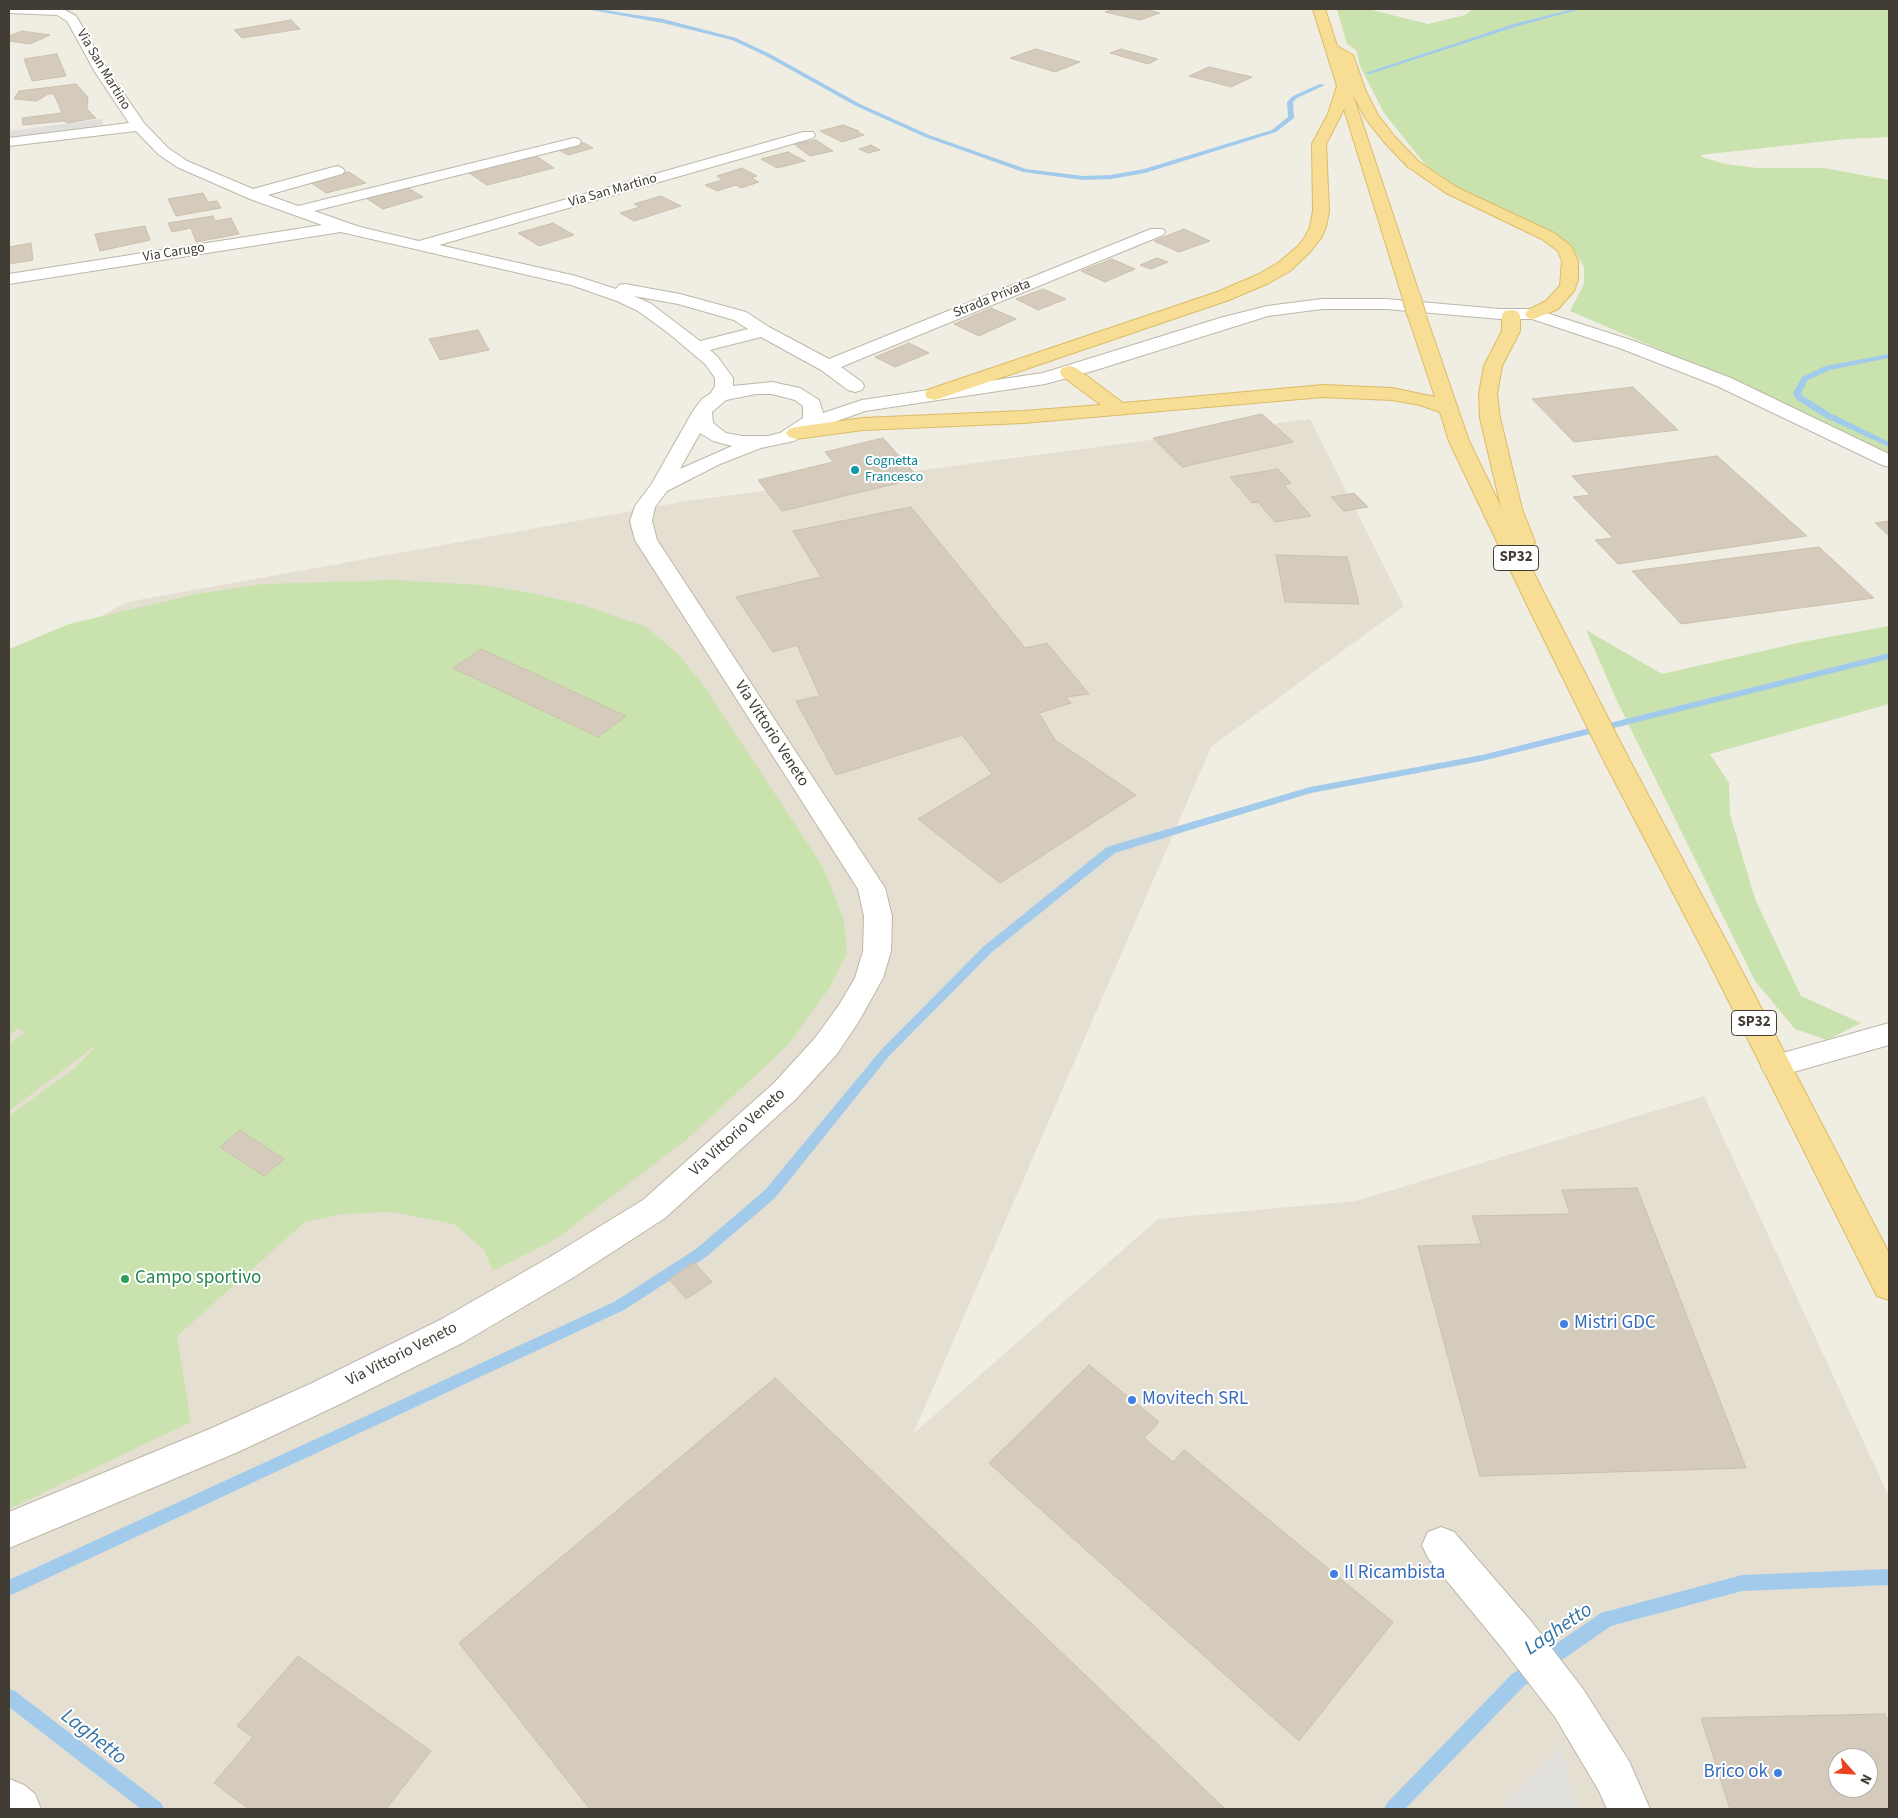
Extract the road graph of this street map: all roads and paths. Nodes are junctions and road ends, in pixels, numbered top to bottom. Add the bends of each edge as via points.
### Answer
1 (9, 9) edge
2 (46, 9) edge
3 (1319, 9) edge
4 (1332, 48) junction
5 (1344, 86) junction
6 (139, 126) junction
7 (808, 136) dead end
8 (9, 142) edge
9 (574, 142) dead end
10 (337, 171) dead end
11 (253, 194) junction
12 (296, 210) junction
13 (340, 227) junction
14 (1157, 232) dead end
15 (417, 246) junction
16 (9, 279) edge
17 (588, 284) junction
18 (1534, 314) junction
19 (1512, 315) junction
20 (763, 331) junction
21 (698, 347) junction
22 (828, 366) junction
23 (719, 369) junction
24 (1069, 372) junction
25 (855, 386) dead end
26 (768, 388) junction
27 (934, 394) junction
28 (719, 396) junction
29 (802, 396) junction
30 (878, 402) junction
31 (1446, 408) junction
32 (1118, 409) junction
33 (702, 415) junction
34 (802, 429) junction
35 (758, 442) junction
36 (1889, 461) edge
37 (660, 487) junction
38 (1572, 672) junction
39 (1889, 1034) edge
40 (1776, 1066) junction
41 (1889, 1286) edge
42 (70, 1506) junction
43 (9, 1530) edge
44 (1441, 1545) dead end
45 (9, 1546) edge
46 (9, 1800) edge
47 (20, 1809) edge
48 (1629, 1809) edge

1 - 2 street, Via San Martino
2 - 6 street, Via San Martino via 72,18 102,72
3 - 4 main road, SP32
4 - 5 main road, SP32
4 - 18 main road via 1346,55 1359,92 1372,116 1413,164 1451,190 1542,233 1566,249 1571,275 1568,286 1552,305
5 - 27 main road via 1335,114 1319,144 1321,208 1318,227 1303,250 1284,267 1223,296
5 - 31 main road, SP32, bridge
6 - 8 street, Via San Martino
6 - 11 street, Via San Martino via 175,160
7 - 15 street, Via San Martino
9 - 12 street
10 - 11 street
11 - 12 street, Via San Martino
12 - 13 street, Via San Martino
13 - 15 street, Via San Martino
13 - 16 street, Via Carugo
14 - 22 street, Strada Privata
15 - 17 street, Via San Martino
17 - 20 street via 680,299 740,316
17 - 21 street, Via San Martino via 623,296 644,308
18 - 19 street
18 - 36 street via 1724,382
19 - 24 street via 1378,304 1287,307 1226,322
19 - 38 main road via 1511,331 1496,357 1489,379 1490,418 1512,509
20 - 21 street
20 - 22 street
21 - 23 street, Via San Martino
22 - 25 street
23 - 26 street, Via San Martino
23 - 28 street via 724,382
24 - 27 street via 1005,385
24 - 32 main road
26 - 28 street via 744,389
26 - 29 street
27 - 30 street
28 - 33 street
29 - 30 street
29 - 34 street via 812,404 814,418
30 - 34 street via 843,411
31 - 32 main road via 1392,394 1330,391
31 - 38 main road, SP32
32 - 34 main road
33 - 35 street via 703,424 716,435 734,441
33 - 37 street
34 - 35 street via 778,440
35 - 37 street
37 - 42 street, Via Vittorio Veneto via 645,506 641,521 646,540 871,888 878,916 877,951 869,978 826,1046 785,1091 654,1208 562,1267 452,1330 306,1403
38 - 40 main road, SP32
39 - 40 street
40 - 41 main road, SP32
42 - 43 street
42 - 45 street
44 - 48 street via 1569,1703 1614,1776
46 - 47 street

